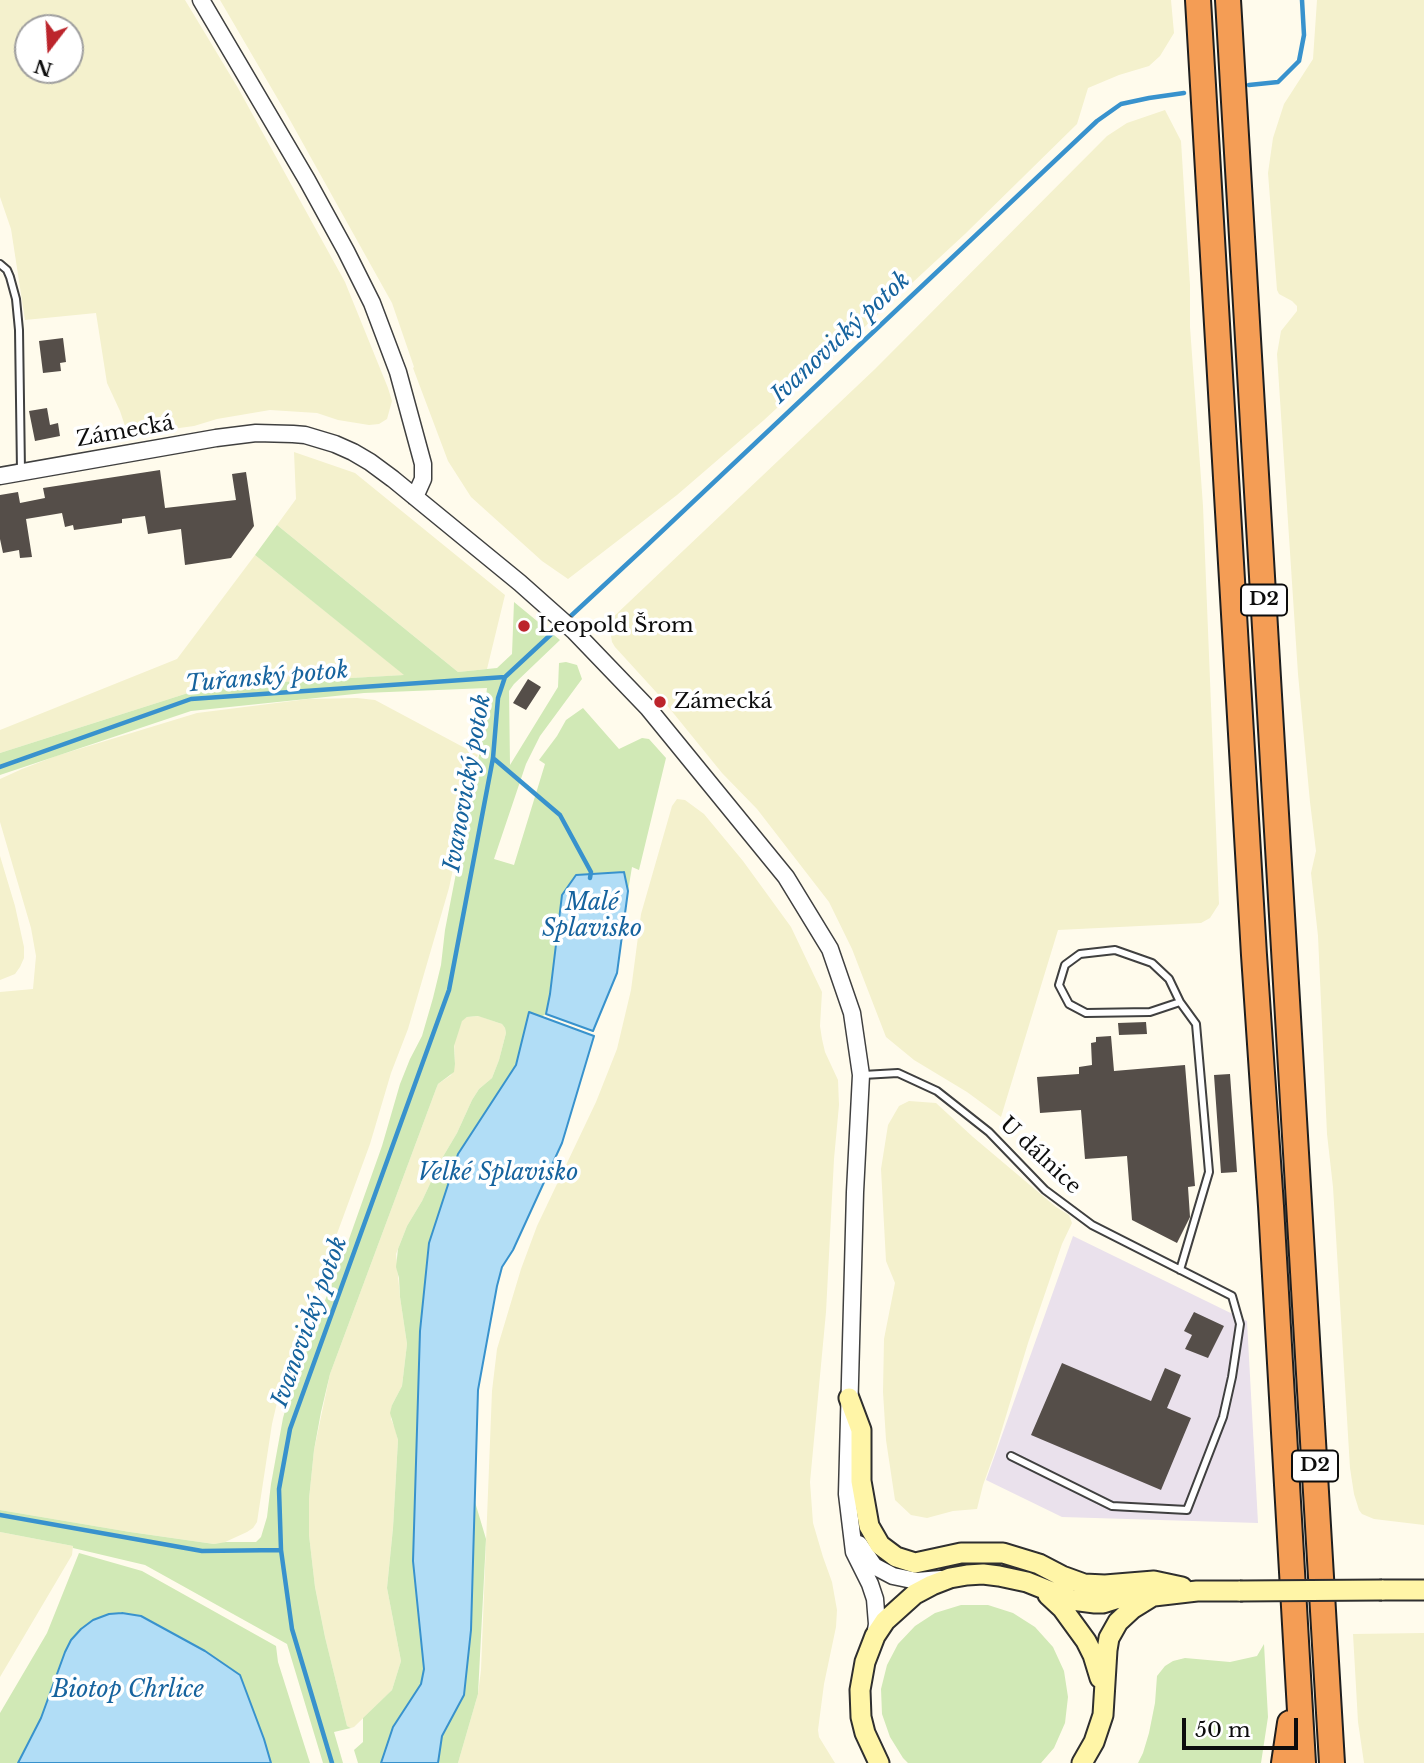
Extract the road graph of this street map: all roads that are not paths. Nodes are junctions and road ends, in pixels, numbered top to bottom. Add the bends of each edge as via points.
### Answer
1 (201, 0) edge
2 (1198, 0) edge
3 (1228, 0) edge
4 (0, 264) edge
5 (21, 472) junction
6 (0, 476) edge
7 (415, 496) junction
8 (1180, 1002) junction
9 (861, 1075) junction
10 (1180, 1270) junction
11 (849, 1398) junction
12 (1011, 1456) dead end
13 (852, 1529) junction
14 (950, 1578) junction
15 (1040, 1587) junction
16 (1424, 1590) edge
17 (1197, 1591) junction
18 (1154, 1596) junction
19 (875, 1636) junction
20 (1296, 1638) junction
21 (1104, 1694) junction
22 (1331, 1731) junction
23 (879, 1763) edge
24 (1082, 1763) edge
25 (1284, 1763) edge
26 (1303, 1763) edge
27 (1332, 1763) edge
28 (1339, 1763) edge

1 - 7 street via 307,180 372,303 398,372 423,464 423,480
2 - 20 highway, D2
3 - 22 highway, D2
4 - 5 lane via 7,270 16,299
5 - 6 street, Zámecká
5 - 7 street, Zámecká via 216,438 293,434 335,444 370,462
7 - 9 street, Zámecká via 574,631 648,708 786,877 830,949 852,1013
8 - 8 lane via 1150,1012 1086,1013 1069,1004 1059,985 1065,965 1080,954 1115,950 1152,963 1169,979
8 - 10 lane via 1196,1024 1209,1172
9 - 10 lane, U dálnice via 898,1073 937,1091 989,1132 1045,1190 1093,1225
9 - 11 street, Zámecká
10 - 12 lane, U dálnice via 1232,1296 1240,1324 1223,1417 1187,1510 1112,1506
11 - 13 street, Zámecká via 847,1494
11 - 17 main road via 861,1430 861,1481 869,1526 880,1545 897,1557 915,1563 970,1552 1003,1553 1084,1584 1154,1581
13 - 14 street via 866,1556 883,1572 904,1580
13 - 19 street, Zámecká via 854,1552 874,1592
14 - 15 main road via 991,1575
14 - 19 main road via 915,1594
15 - 18 main road via 1088,1603
15 - 21 main road via 1086,1641
16 - 17 main road, bridge
17 - 18 main road
18 - 21 main road via 1132,1609 1114,1628 1107,1650
19 - 23 main road via 862,1675 860,1703 865,1733
20 - 25 highway
20 - 26 highway, D2
21 - 24 main road via 1099,1729
22 - 27 highway, D2
22 - 28 highway

